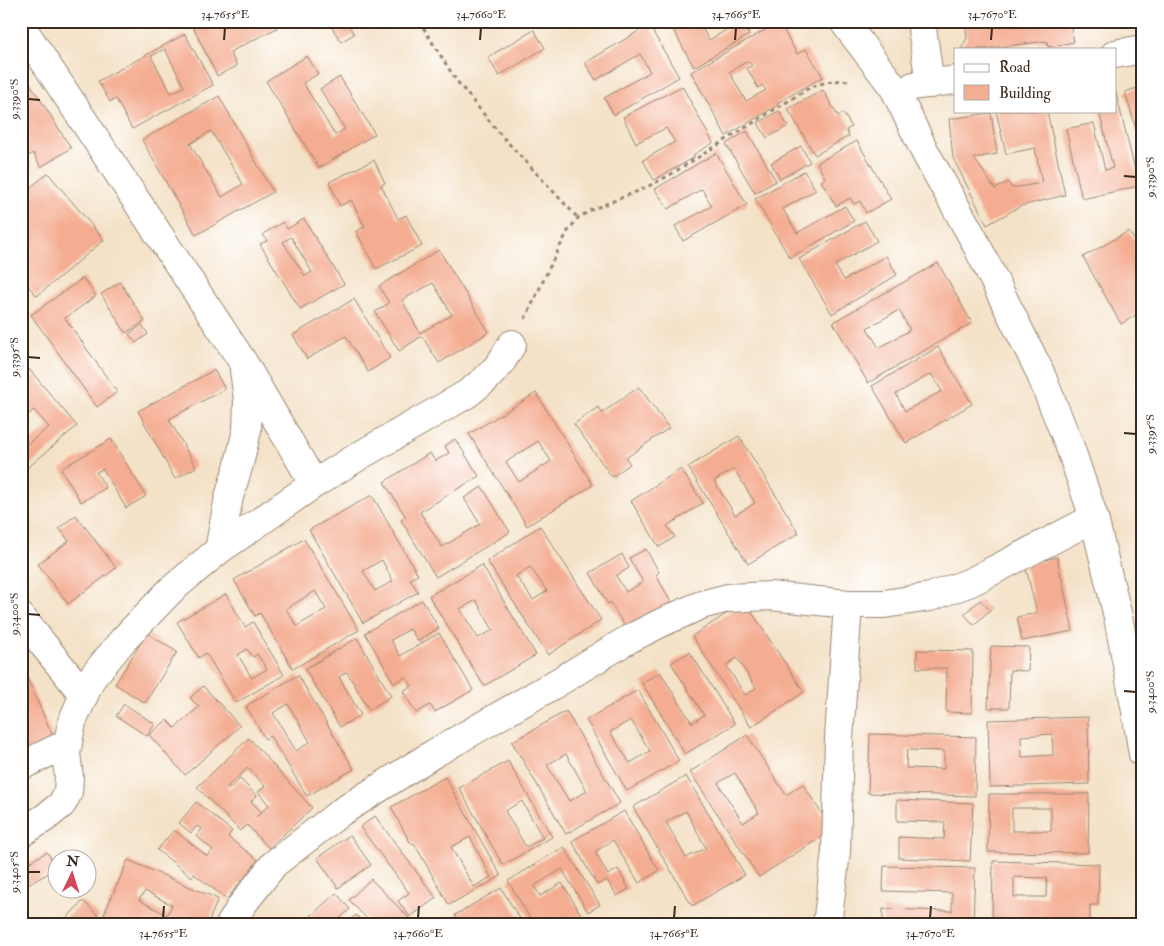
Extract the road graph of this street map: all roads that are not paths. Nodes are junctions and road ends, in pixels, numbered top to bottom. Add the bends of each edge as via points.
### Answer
1 (843, 21) edge
2 (921, 21) edge
3 (21, 26) edge
4 (1143, 49) edge
5 (1116, 54) edge
6 (943, 82) edge
7 (894, 88) junction
8 (512, 344) road end
9 (244, 362) junction
10 (314, 484) junction
11 (1094, 518) junction
12 (219, 550) junction
13 (848, 604) junction
14 (21, 617) edge
15 (84, 695) junction
16 (68, 743) junction
17 (1143, 754) edge
18 (21, 766) edge
19 (21, 833) edge
20 (230, 925) edge
21 (827, 925) edge

1 - 7 street
2 - 6 street
3 - 9 street
4 - 5 street
6 - 7 street
7 - 11 street via 1039,370
8 - 10 street via 500,364 467,394
9 - 10 street
9 - 12 street via 247,430
10 - 12 street
11 - 13 street via 971,582 930,597 884,604
11 - 17 street via 1118,617
12 - 15 street via 171,590 123,640 92,679
13 - 20 street via 770,596 728,598 701,605 638,634 341,812 274,864
13 - 21 street via 836,852
14 - 15 street
15 - 16 street via 72,722
16 - 18 street
16 - 19 street via 68,792 62,804

